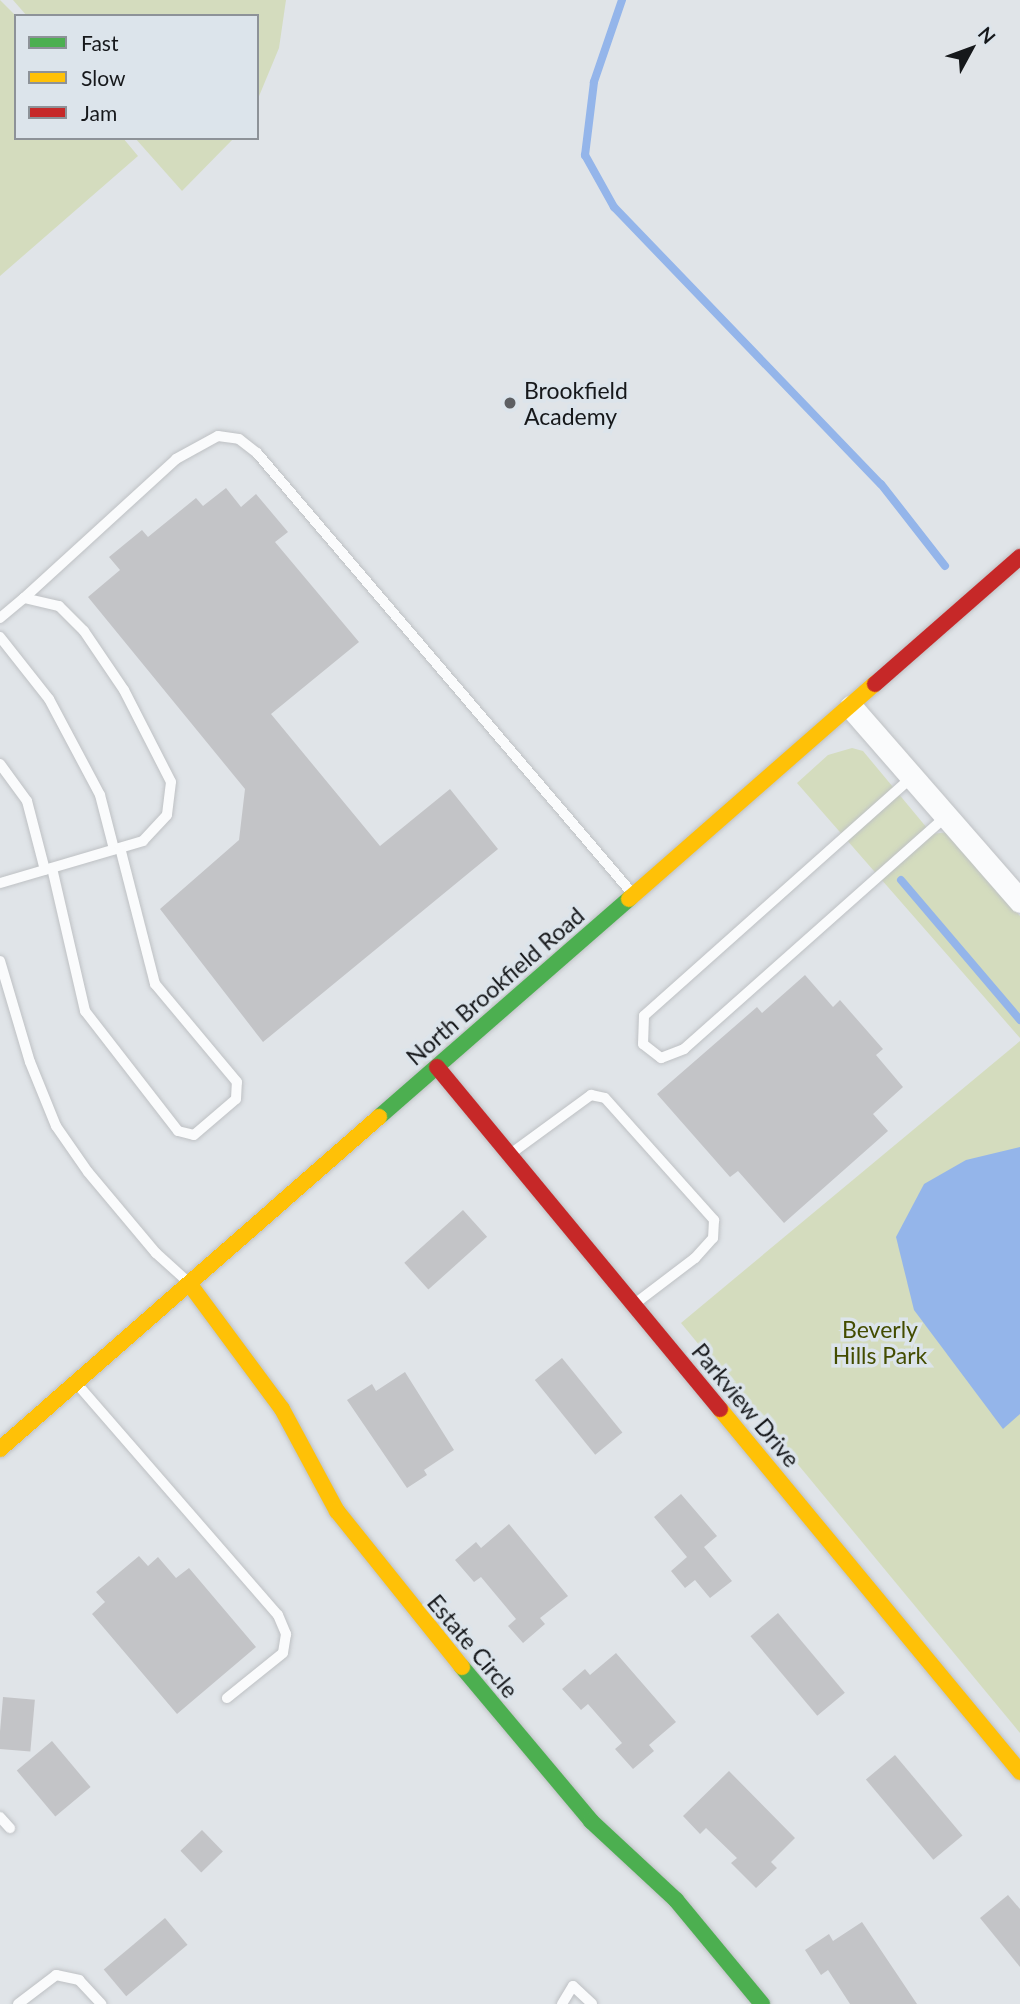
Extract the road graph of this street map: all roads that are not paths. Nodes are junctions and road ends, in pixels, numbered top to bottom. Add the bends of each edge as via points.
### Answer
1 (1020, 556) edge
2 (24, 598) junction
3 (0, 618) edge
4 (0, 637) edge
5 (851, 707) junction
6 (0, 764) edge
7 (912, 777) junction
8 (946, 816) junction
9 (117, 849) junction
10 (49, 869) junction
11 (0, 883) edge
12 (634, 895) junction
13 (1020, 901) edge
14 (0, 961) edge
15 (437, 1067) junction
16 (509, 1154) junction
17 (191, 1286) junction
18 (634, 1305) junction
19 (76, 1383) junction
20 (0, 1449) edge
21 (227, 1698) dead end
22 (1020, 1772) edge
23 (0, 1816) edge
24 (10, 1828) dead end
25 (18, 2004) edge
26 (101, 2004) edge
27 (562, 2004) edge
28 (592, 2004) edge
29 (762, 2004) edge

1 - 5 street, North Brookfield Road
2 - 3 lane
2 - 9 lane via 59,606 84,631 124,690 171,782 167,815 143,841
2 - 12 lane via 176,459 218,436 239,439 266,463
4 - 9 lane via 55,711 100,795
5 - 7 street
5 - 12 street, North Brookfield Road
6 - 10 lane via 27,801
7 - 8 street
7 - 8 lane via 644,1016 643,1044 661,1058 684,1049
8 - 13 street
9 - 10 lane
9 - 10 lane via 155,984 237,1082 236,1099 194,1135 178,1131 85,1011
10 - 11 lane
12 - 15 street, North Brookfield Road
14 - 17 lane via 30,1062 56,1126 139,1233
15 - 16 street, Parkview Drive
15 - 17 street, North Brookfield Road
16 - 18 street, Parkview Drive
16 - 18 lane via 591,1095 605,1098 714,1220 713,1238 695,1258
17 - 19 street, North Brookfield Road
17 - 29 street, Estate Circle via 274,1398 337,1511 387,1578 591,1821 676,1900
18 - 22 street, Parkview Drive
19 - 20 street, North Brookfield Road
19 - 21 lane via 278,1615 286,1634 283,1653
23 - 24 lane
25 - 26 lane via 56,1975 79,1980
27 - 28 lane via 573,1986

